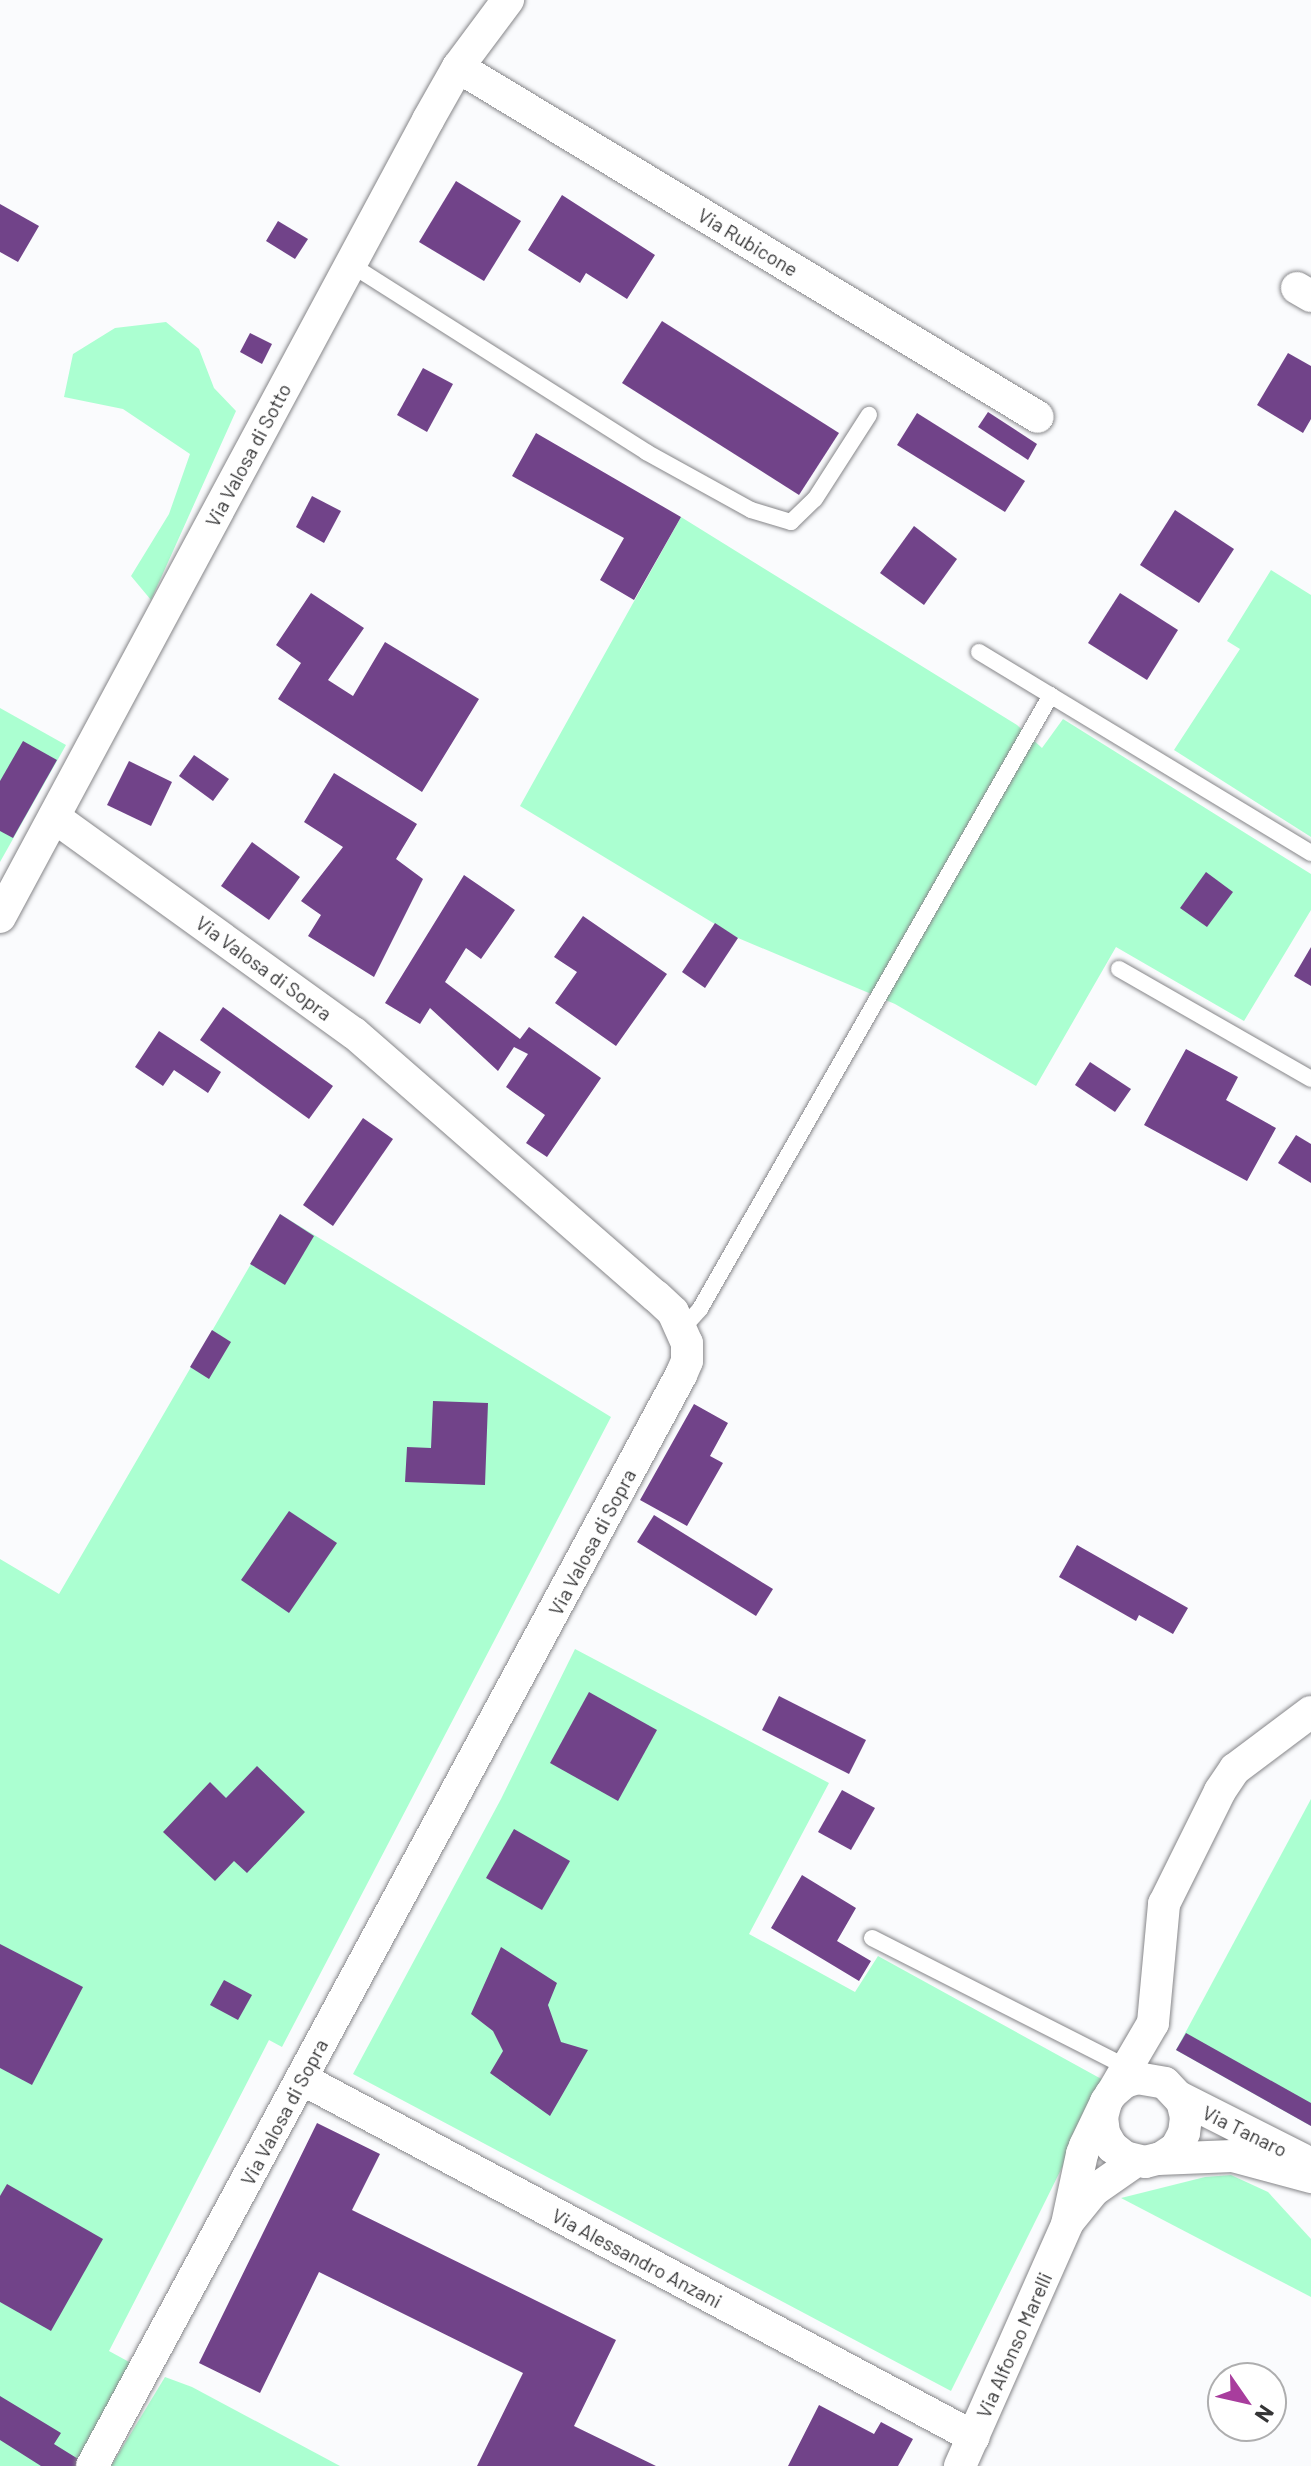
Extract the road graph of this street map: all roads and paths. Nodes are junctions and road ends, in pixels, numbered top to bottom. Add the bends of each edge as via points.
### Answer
1 (508, 0) edge
2 (458, 67) junction
3 (350, 264) junction
4 (869, 415) dead end
5 (1038, 417) dead end
6 (979, 652) dead end
7 (1051, 695) junction
8 (54, 817) junction
9 (1311, 853) edge
10 (0, 917) edge
11 (1119, 969) dead end
12 (1311, 1079) edge
13 (683, 1328) junction
14 (1311, 1712) edge
15 (872, 1938) dead end
16 (1156, 2010) junction
17 (302, 2079) junction
18 (1115, 2087) junction
19 (1172, 2090) junction
20 (1147, 2160) junction
21 (1311, 2166) edge
22 (1311, 2177) edge
23 (1067, 2224) junction
24 (974, 2437) junction
25 (92, 2466) edge
26 (960, 2466) edge

1 - 2 street, Via Valosa di Sotto
2 - 3 street, Via Valosa di Sotto
2 - 5 street, Via Rubicone
3 - 4 lane via 646,452 751,510 791,522 815,499
3 - 8 street, Via Valosa di Sotto
6 - 7 lane
7 - 9 lane
7 - 13 lane via 700,1309
8 - 10 street, Via Valosa di Sotto
8 - 13 street, Via Valosa di Sopra via 354,1033 656,1296
11 - 12 lane
13 - 17 street, Via Valosa di Sopra via 687,1361 681,1375
14 - 16 street, Via Alfonso Marelli via 1235,1769 1220,1791 1164,1904
15 - 18 lane
16 - 18 street, Via Alfonso Marelli
16 - 19 street, Via Alfonso Marelli via 1158,2069
17 - 24 street, Via Alessandro Anzani
17 - 25 street, Via Valosa di Sopra
18 - 19 street via 1137,2078
18 - 20 street via 1102,2119 1107,2140 1118,2153
18 - 23 street, Via Alfonso Marelli via 1082,2154
19 - 20 street, Via Alfonso Marelli via 1186,2113 1184,2133 1174,2150
19 - 21 street, Via Tanaro
20 - 22 street, Via Tanaro via 1223,2155
20 - 23 street, Via Alfonso Marelli via 1093,2191
23 - 24 street, Via Alfonso Marelli
24 - 26 street, Via Alfonso Marelli

